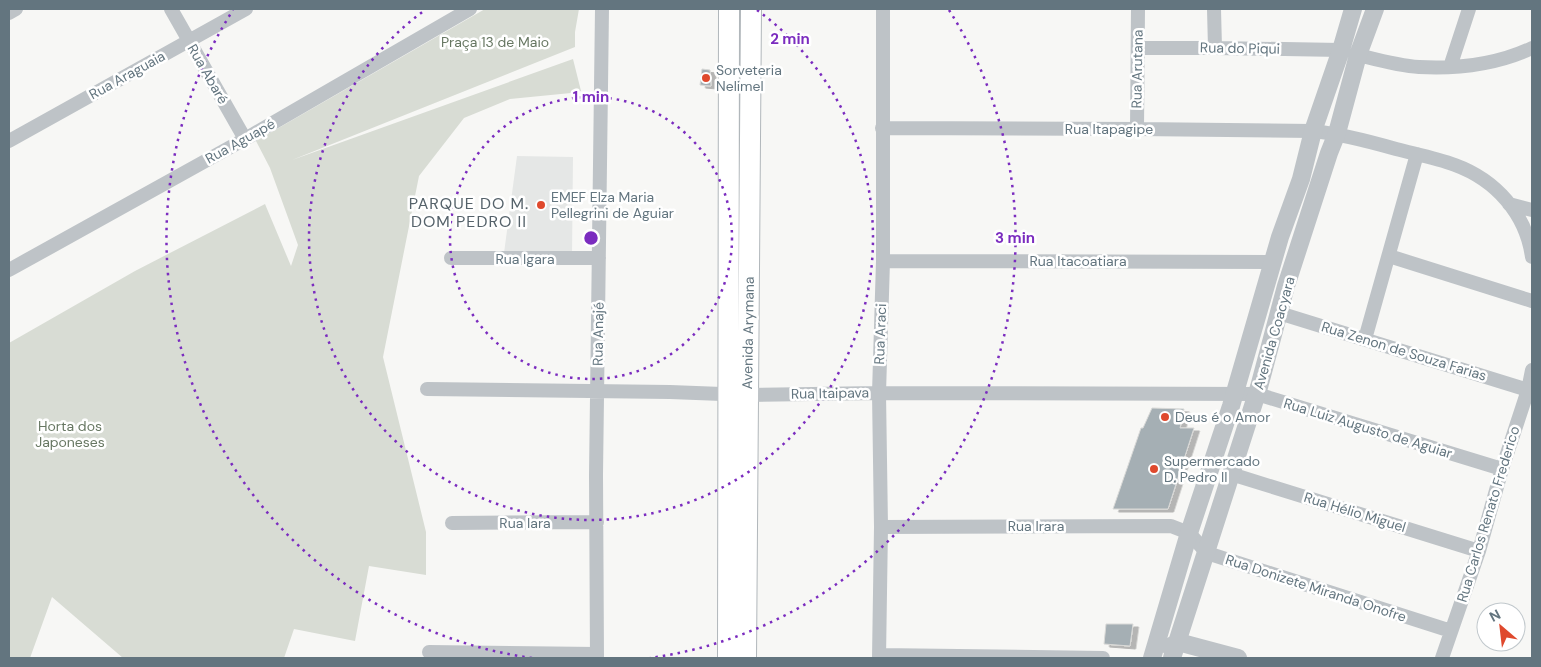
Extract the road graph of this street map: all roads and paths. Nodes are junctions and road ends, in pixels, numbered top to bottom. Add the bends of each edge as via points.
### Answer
1 (16, 9) edge
2 (171, 9) edge
3 (246, 9) edge
4 (470, 9) edge
5 (602, 9) edge
6 (729, 9) edge
7 (751, 9) edge
8 (883, 9) edge
9 (1138, 9) edge
10 (1214, 9) edge
11 (1353, 9) edge
12 (1375, 9) edge
13 (1469, 9) edge
14 (9, 13) edge
15 (189, 40) junction
16 (1138, 48) junction
17 (1215, 48) junction
18 (1532, 48) edge
19 (1341, 50) junction
20 (1358, 56) junction
21 (1450, 67) junction
22 (882, 128) junction
23 (1137, 129) junction
24 (1314, 131) junction
25 (1336, 133) junction
26 (246, 139) junction
27 (9, 141) edge
28 (1417, 154) junction
29 (1510, 204) junction
30 (1532, 210) edge
31 (1389, 256) junction
32 (1532, 257) edge
33 (451, 258) dead end
34 (599, 258) junction
35 (882, 261) junction
36 (1273, 262) junction
37 (9, 270) edge
38 (1532, 301) edge
39 (1279, 313) junction
40 (1365, 339) junction
41 (1532, 370) edge
42 (427, 389) dead end
43 (1528, 390) junction
44 (597, 391) junction
45 (879, 392) junction
46 (728, 393) junction
47 (748, 394) junction
48 (1233, 394) junction
49 (1257, 394) junction
50 (1502, 469) junction
51 (1231, 474) junction
52 (597, 522) junction
53 (452, 523) dead end
54 (881, 527) junction
55 (1189, 533) junction
56 (1479, 551) junction
57 (1206, 553) junction
58 (1451, 631) junction
59 (1175, 650) edge
60 (429, 652) dead end
61 (597, 656) edge
62 (879, 657) edge
63 (728, 658) edge
64 (746, 658) edge
65 (1103, 658) edge
66 (1153, 658) edge
67 (1238, 658) edge
68 (1442, 658) edge

1 - 14 street
2 - 15 street, Rua Abaré
3 - 15 street, Rua Araguaia
4 - 26 street, Rua Aguapé
5 - 34 street, Rua Anajé
6 - 46 main road, Avenida Arymana
7 - 47 main road, Avenida Arymana
8 - 22 street, Rua Araci
9 - 16 street, Rua Arutana
10 - 17 street
11 - 19 street, Avenida Coacyara
12 - 20 street, Avenida Coacyara
13 - 21 street
15 - 26 street, Rua Abaré
15 - 27 street, Rua Araguaia
16 - 17 street, Rua do Piqui
16 - 23 street, Rua Arutana
17 - 19 street, Rua do Piqui
18 - 21 street via 1492,61
19 - 24 street, Avenida Coacyara
20 - 21 street via 1418,67
20 - 25 street, Avenida Coacyara
22 - 23 street, Rua Itapagipe
22 - 35 street, Rua Araci
23 - 24 street, Rua Itapagipe
24 - 25 street, Rua Itapagipe
24 - 36 street, Avenida Coacyara
25 - 28 street
25 - 39 street, Avenida Coacyara
26 - 37 street, Rua Aguapé
28 - 29 street via 1456,165 1476,175
28 - 31 street
29 - 30 street
29 - 32 street via 1525,228
31 - 38 street
31 - 40 street
33 - 34 street, Rua Igara
34 - 44 street, Rua Anajé
35 - 36 street, Rua Itacoatiara
35 - 45 street, Rua Araci
36 - 48 street, Avenida Coacyara
39 - 40 street, Rua Zenon de Souza Farias
39 - 49 street, Avenida Coacyara
40 - 43 street, Rua Zenon de Souza Farias
41 - 43 street, Rua Carlos Renato Frederico
42 - 44 street, Rua Itaipava
43 - 50 street, Rua Carlos Renato Frederico
44 - 46 street, Rua Itaipava
44 - 52 street, Rua Anajé
45 - 47 street, Rua Itaipava
45 - 48 street, Rua Itaipava
45 - 54 street, Rua Araci
46 - 47 street, Rua Itaipava
46 - 63 main road, Avenida Arymana
47 - 64 main road, Avenida Arymana
48 - 49 street, Rua Luiz Augusto de Aguiar
48 - 55 street, Avenida Coacyara
49 - 50 street, Rua Luiz Augusto de Aguiar
49 - 51 street, Avenida Coacyara
50 - 56 street, Rua Carlos Renato Frederico
51 - 56 street, Rua Hélio Miguel
51 - 57 street, Avenida Coacyara
52 - 53 street, Rua Iara
52 - 61 street, Rua Anajé
54 - 55 street, Rua Irara via 1171,526
54 - 62 street, Rua Araci
55 - 57 street, Rua Donizete Miranda Onofre
55 - 66 street, Avenida Coacyara
56 - 58 street, Rua Carlos Renato Frederico
57 - 58 street, Rua Donizete Miranda Onofre
57 - 59 street, Avenida Coacyara
58 - 68 street, Rua Carlos Renato Frederico
59 - 66 street
59 - 67 street
60 - 61 street
62 - 65 street

